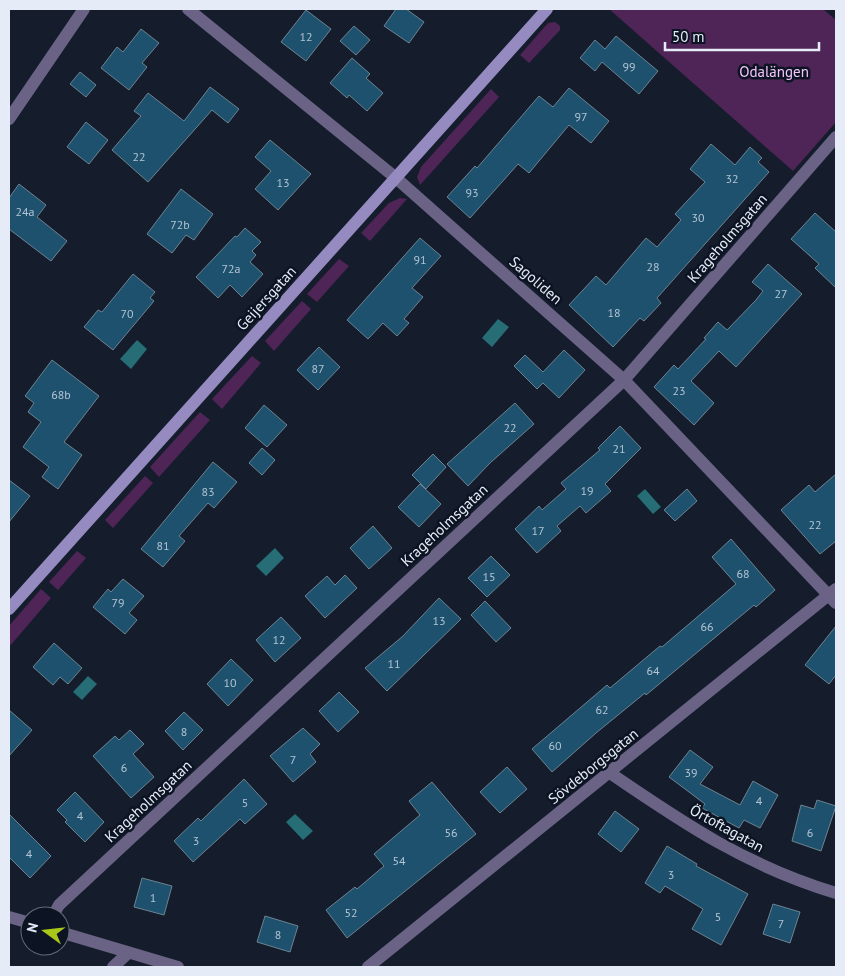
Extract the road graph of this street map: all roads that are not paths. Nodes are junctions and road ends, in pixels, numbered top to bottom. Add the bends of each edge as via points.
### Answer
1 (84, 9) edge
2 (188, 9) edge
3 (547, 9) edge
4 (9, 119) edge
5 (836, 137) edge
6 (396, 178) junction
7 (624, 380) junction
8 (833, 596) edge
9 (9, 609) edge
10 (610, 773) junction
11 (836, 893) edge
12 (58, 906) edge
13 (70, 935) edge
14 (128, 953) junction
15 (113, 967) edge
16 (178, 967) edge
17 (368, 967) edge

1 - 4 street
2 - 6 street, Sagoliden
3 - 6 street, Geijersgatan
5 - 7 street, Krageholmsgatan
6 - 7 street, Sagoliden
6 - 9 street, Geijersgatan
7 - 8 street, Sagoliden
7 - 12 street, Krageholmsgatan
8 - 10 street, Sövdeborgsgatan
10 - 11 street, Örtoftagatan via 693,830 750,860
10 - 17 street, Sövdeborgsgatan
13 - 14 street
14 - 15 street
14 - 16 street

